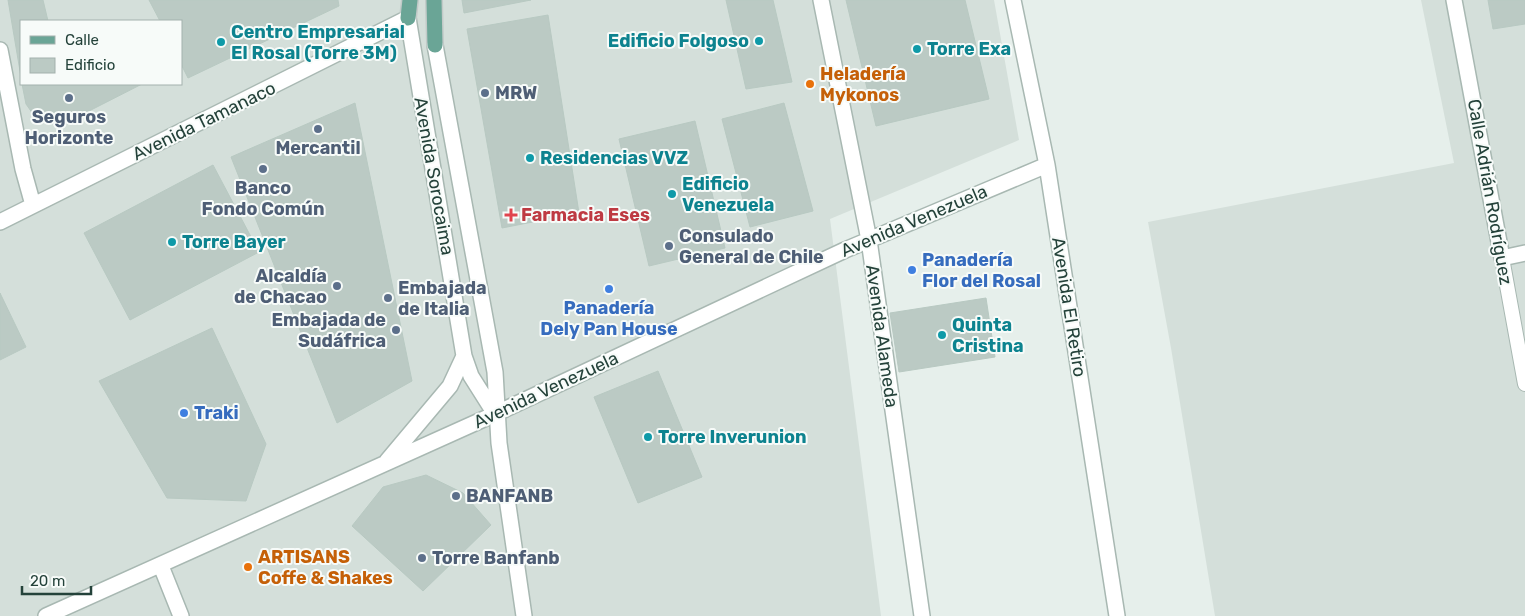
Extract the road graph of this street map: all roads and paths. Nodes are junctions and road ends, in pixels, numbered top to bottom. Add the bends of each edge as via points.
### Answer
1 (410, 0) edge
2 (434, 0) edge
3 (821, 0) edge
4 (1013, 0) edge
5 (1454, 0) edge
6 (408, 18) junction
7 (435, 45) joint
8 (0, 50) edge
9 (1047, 165) junction
10 (33, 205) junction
11 (0, 222) edge
12 (870, 240) junction
13 (1525, 253) edge
14 (1502, 258) junction
15 (464, 356) junction
16 (1525, 384) edge
17 (496, 414) junction
18 (386, 463) junction
19 (162, 566) junction
20 (46, 616) edge
21 (181, 616) edge
22 (524, 616) edge
23 (922, 616) edge
24 (1117, 616) edge

1 - 6 main road
2 - 7 main road
3 - 12 street, Avenida Alameda
4 - 9 street, Avenida El Retiro
5 - 14 street, Calle Adrián Rodríguez
6 - 10 street, Avenida Tamanaco
6 - 15 street, Avenida Sorocaima
7 - 17 street, Avenida Sorocaima via 495,372
8 - 10 street
9 - 12 street, Avenida Venezuela
9 - 24 street, Avenida El Retiro
10 - 11 street, Avenida Tamanaco
12 - 17 street, Avenida Venezuela
12 - 23 street, Avenida Alameda
13 - 14 street
14 - 16 lane, Calle Adrián Rodríguez
15 - 17 street, Avenida Sorocaima via 471,376
15 - 18 street via 450,386
17 - 18 street, Avenida Venezuela
17 - 22 street, Avenida Sorocaima
18 - 19 street, Avenida Venezuela
19 - 20 street, Avenida Venezuela
19 - 21 street

